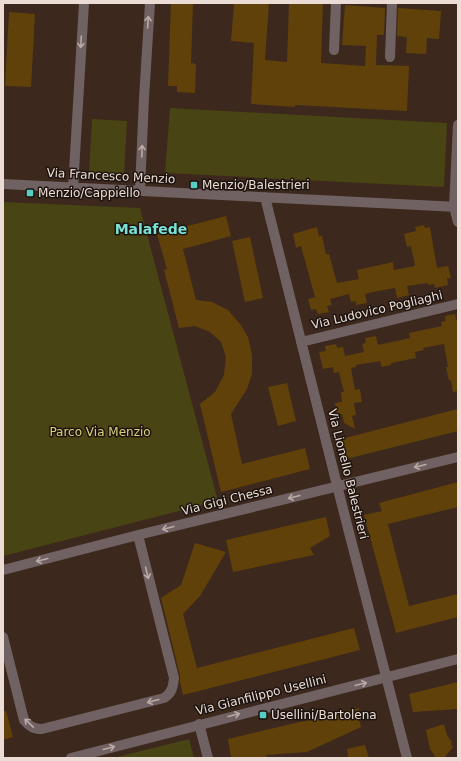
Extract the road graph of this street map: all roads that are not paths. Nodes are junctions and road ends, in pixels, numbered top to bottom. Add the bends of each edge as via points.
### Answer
1 (84, 3) edge
2 (150, 3) edge
3 (336, 3) edge
4 (392, 3) edge
5 (334, 50) dead end
6 (390, 57) dead end
7 (458, 125) edge
8 (3, 184) edge
9 (73, 188) junction
10 (140, 190) junction
11 (266, 197) junction
12 (456, 207) edge
13 (458, 222) edge
14 (458, 304) edge
15 (301, 342) junction
16 (458, 457) edge
17 (338, 486) junction
18 (138, 535) junction
19 (3, 570) edge
20 (3, 637) edge
21 (458, 659) edge
22 (387, 677) junction
23 (199, 724) junction
24 (71, 758) edge
25 (208, 758) edge
26 (408, 758) edge

1 -> 9 street
10 -> 2 street
3 - 5 street
4 - 6 street
7 - 12 street
8 - 9 street, Via Francesco Menzio
9 - 10 street, Via Francesco Menzio
10 - 11 street, Via Francesco Menzio
11 - 12 street, Via Francesco Menzio
11 - 15 street, Via Lionello Balestrieri
12 - 13 street
14 - 15 street, Via Ludovico Pogliaghi
15 - 17 street, Via Lionello Balestrieri
16 -> 17 street, Via Gigi Chessa
17 -> 18 street, Via Gigi Chessa
17 - 22 street, Via Lionello Balestrieri
18 -> 19 street, Via Gigi Chessa
18 -> 20 street via 174,678 174,685 164,698 35,729 24,720
21 - 22 street, Via Gianfilippo Usellini
23 -> 22 street, Via Gianfilippo Usellini
22 - 26 street, Via Lionello Balestrieri
24 -> 23 street, Via Gianfilippo Usellini
23 - 25 street

